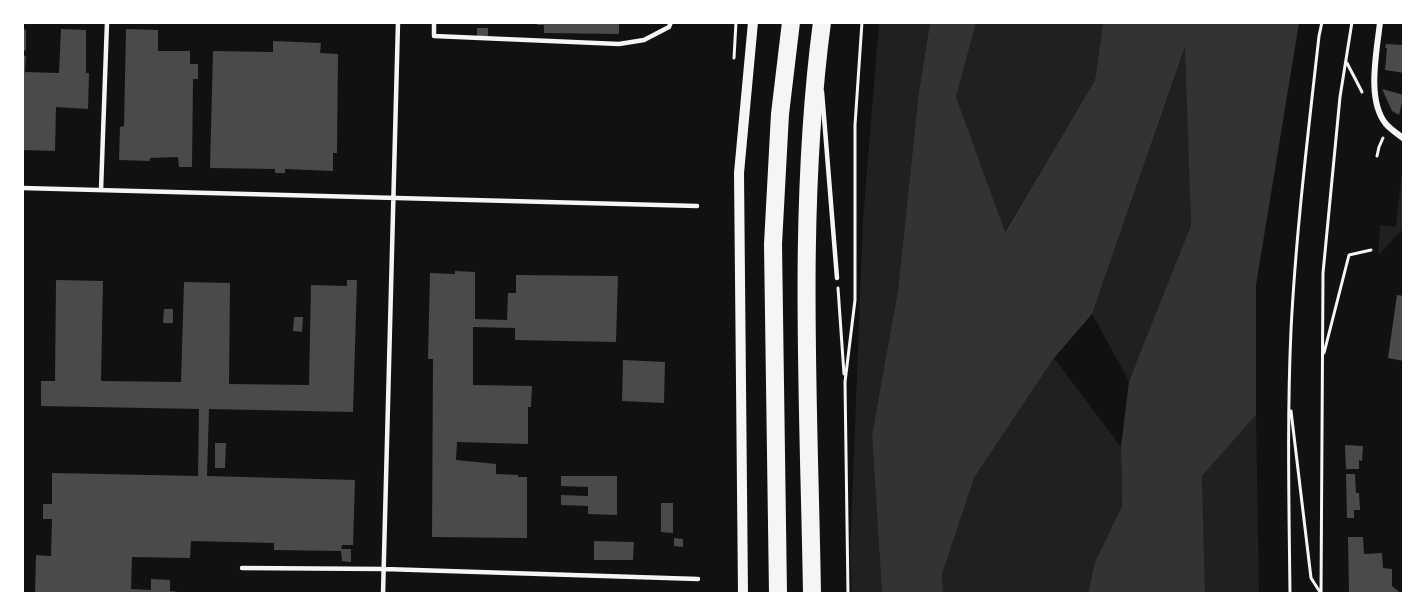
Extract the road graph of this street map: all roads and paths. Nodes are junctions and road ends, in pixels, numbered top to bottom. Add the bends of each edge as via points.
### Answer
1 (107, 22) edge
2 (398, 22) edge
3 (434, 22) edge
4 (671, 22) edge
5 (753, 22) edge
6 (791, 22) edge
7 (822, 22) edge
8 (862, 22) edge
9 (1322, 22) edge
10 (1352, 22) edge
11 (1380, 22) edge
12 (819, 47) junction
13 (1387, 125) junction
14 (1404, 139) edge
15 (1377, 156) dead end
16 (22, 188) edge
17 (101, 190) junction
18 (394, 199) junction
19 (697, 206) dead end
20 (1371, 250) dead end
21 (837, 278) joint
22 (1322, 360) junction
23 (845, 382) junction
24 (1289, 395) junction
25 (242, 567) dead end
26 (384, 569) junction
27 (698, 579) dead end
28 (1321, 593) edge
29 (383, 594) edge
30 (742, 594) edge
31 (778, 594) edge
32 (812, 594) edge
33 (848, 594) edge
34 (1290, 594) edge

1 - 17 lane
2 - 18 lane
3 - 4 lane via 434,36 619,44 644,40 669,27
5 - 30 street via 740,173
6 - 31 highway via 780,114 773,244
7 - 12 highway
8 - 23 path via 855,125 855,300
9 - 24 path via 1300,210
10 - 22 path via 1340,97 1323,273
11 - 13 street via 1374,80 1377,104
12 - 21 lane
12 - 32 highway via 807,235
13 - 14 street
13 - 15 path
16 - 17 lane
17 - 18 lane
18 - 19 lane
18 - 26 lane
20 - 22 path via 1349,255
21 - 23 path
22 - 28 path
23 - 33 path
24 - 28 path via 1311,578
24 - 34 path
25 - 26 lane
26 - 27 lane
26 - 29 lane

